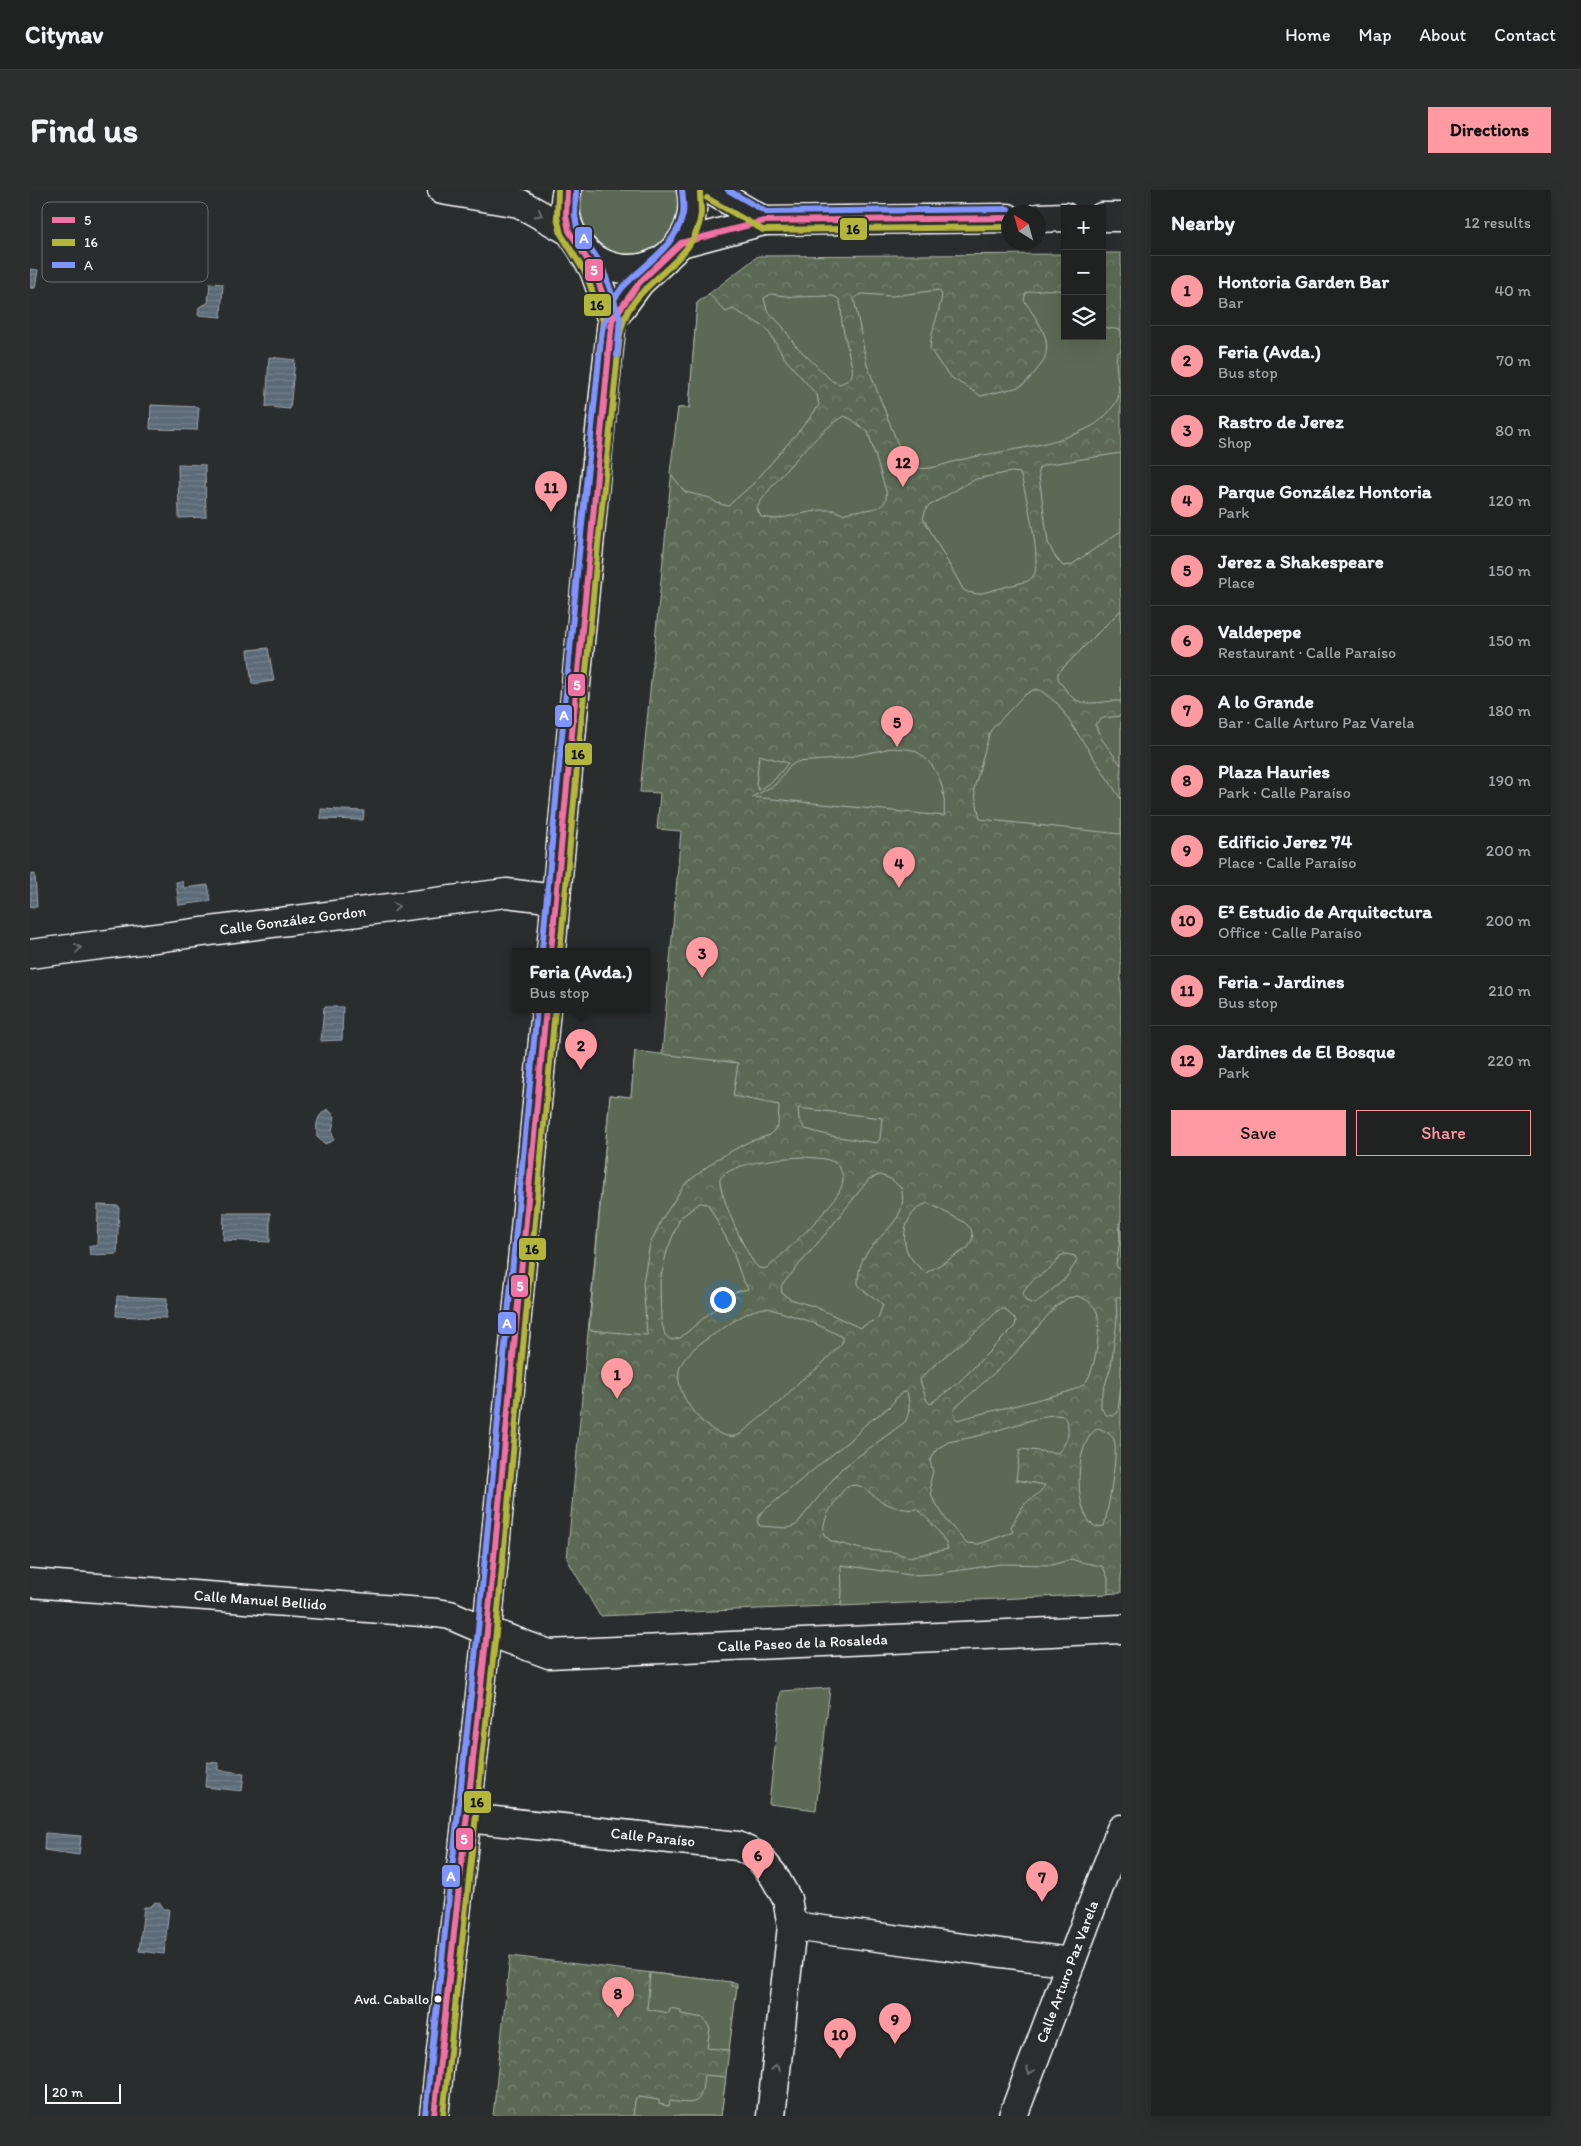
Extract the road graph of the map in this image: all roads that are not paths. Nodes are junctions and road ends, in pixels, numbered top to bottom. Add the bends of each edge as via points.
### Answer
1 (442, 190) edge
2 (568, 190) edge
3 (691, 190) edge
4 (711, 190) edge
5 (1106, 217) edge
6 (1121, 217) edge
7 (1001, 218) edge
8 (1046, 218) edge
9 (1061, 218) edge
10 (764, 221) junction
11 (575, 239) junction
12 (673, 251) junction
13 (612, 320) junction
14 (556, 899) junction
15 (551, 948) edge
16 (30, 954) edge
17 (546, 1013) edge
18 (30, 1583) edge
19 (1121, 1629) edge
20 (487, 1631) junction
21 (466, 1818) junction
22 (1121, 1829) edge
23 (792, 1926) junction
24 (1071, 1962) junction
25 (434, 2116) edge
26 (771, 2116) edge
27 (1013, 2116) edge

1 -> 11 street via 520,203
2 - 11 street via 566,216
3 - 12 street via 694,204 691,224
4 - 10 street
5 - 6 street
7 - 10 street
8 - 9 street
10 - 12 street
11 - 12 street via 604,264 625,269 646,267
11 - 13 street via 594,270
12 - 13 street via 640,282
13 - 14 street
14 - 15 street
16 -> 14 street, Calle González Gordon via 506,893
17 - 20 street
18 - 20 street, Calle Manuel Bellido via 450,1615
19 - 20 street, Calle Paseo de la Rosaleda via 549,1654
20 - 21 street
21 - 23 street, Calle Paraíso via 738,1846 758,1856 774,1876 786,1900
21 - 25 street
22 - 24 street, Calle Arturo Paz Varela
23 - 24 street
26 -> 23 street, Calle Paraíso
24 -> 27 street, Calle Arturo Paz Varela

